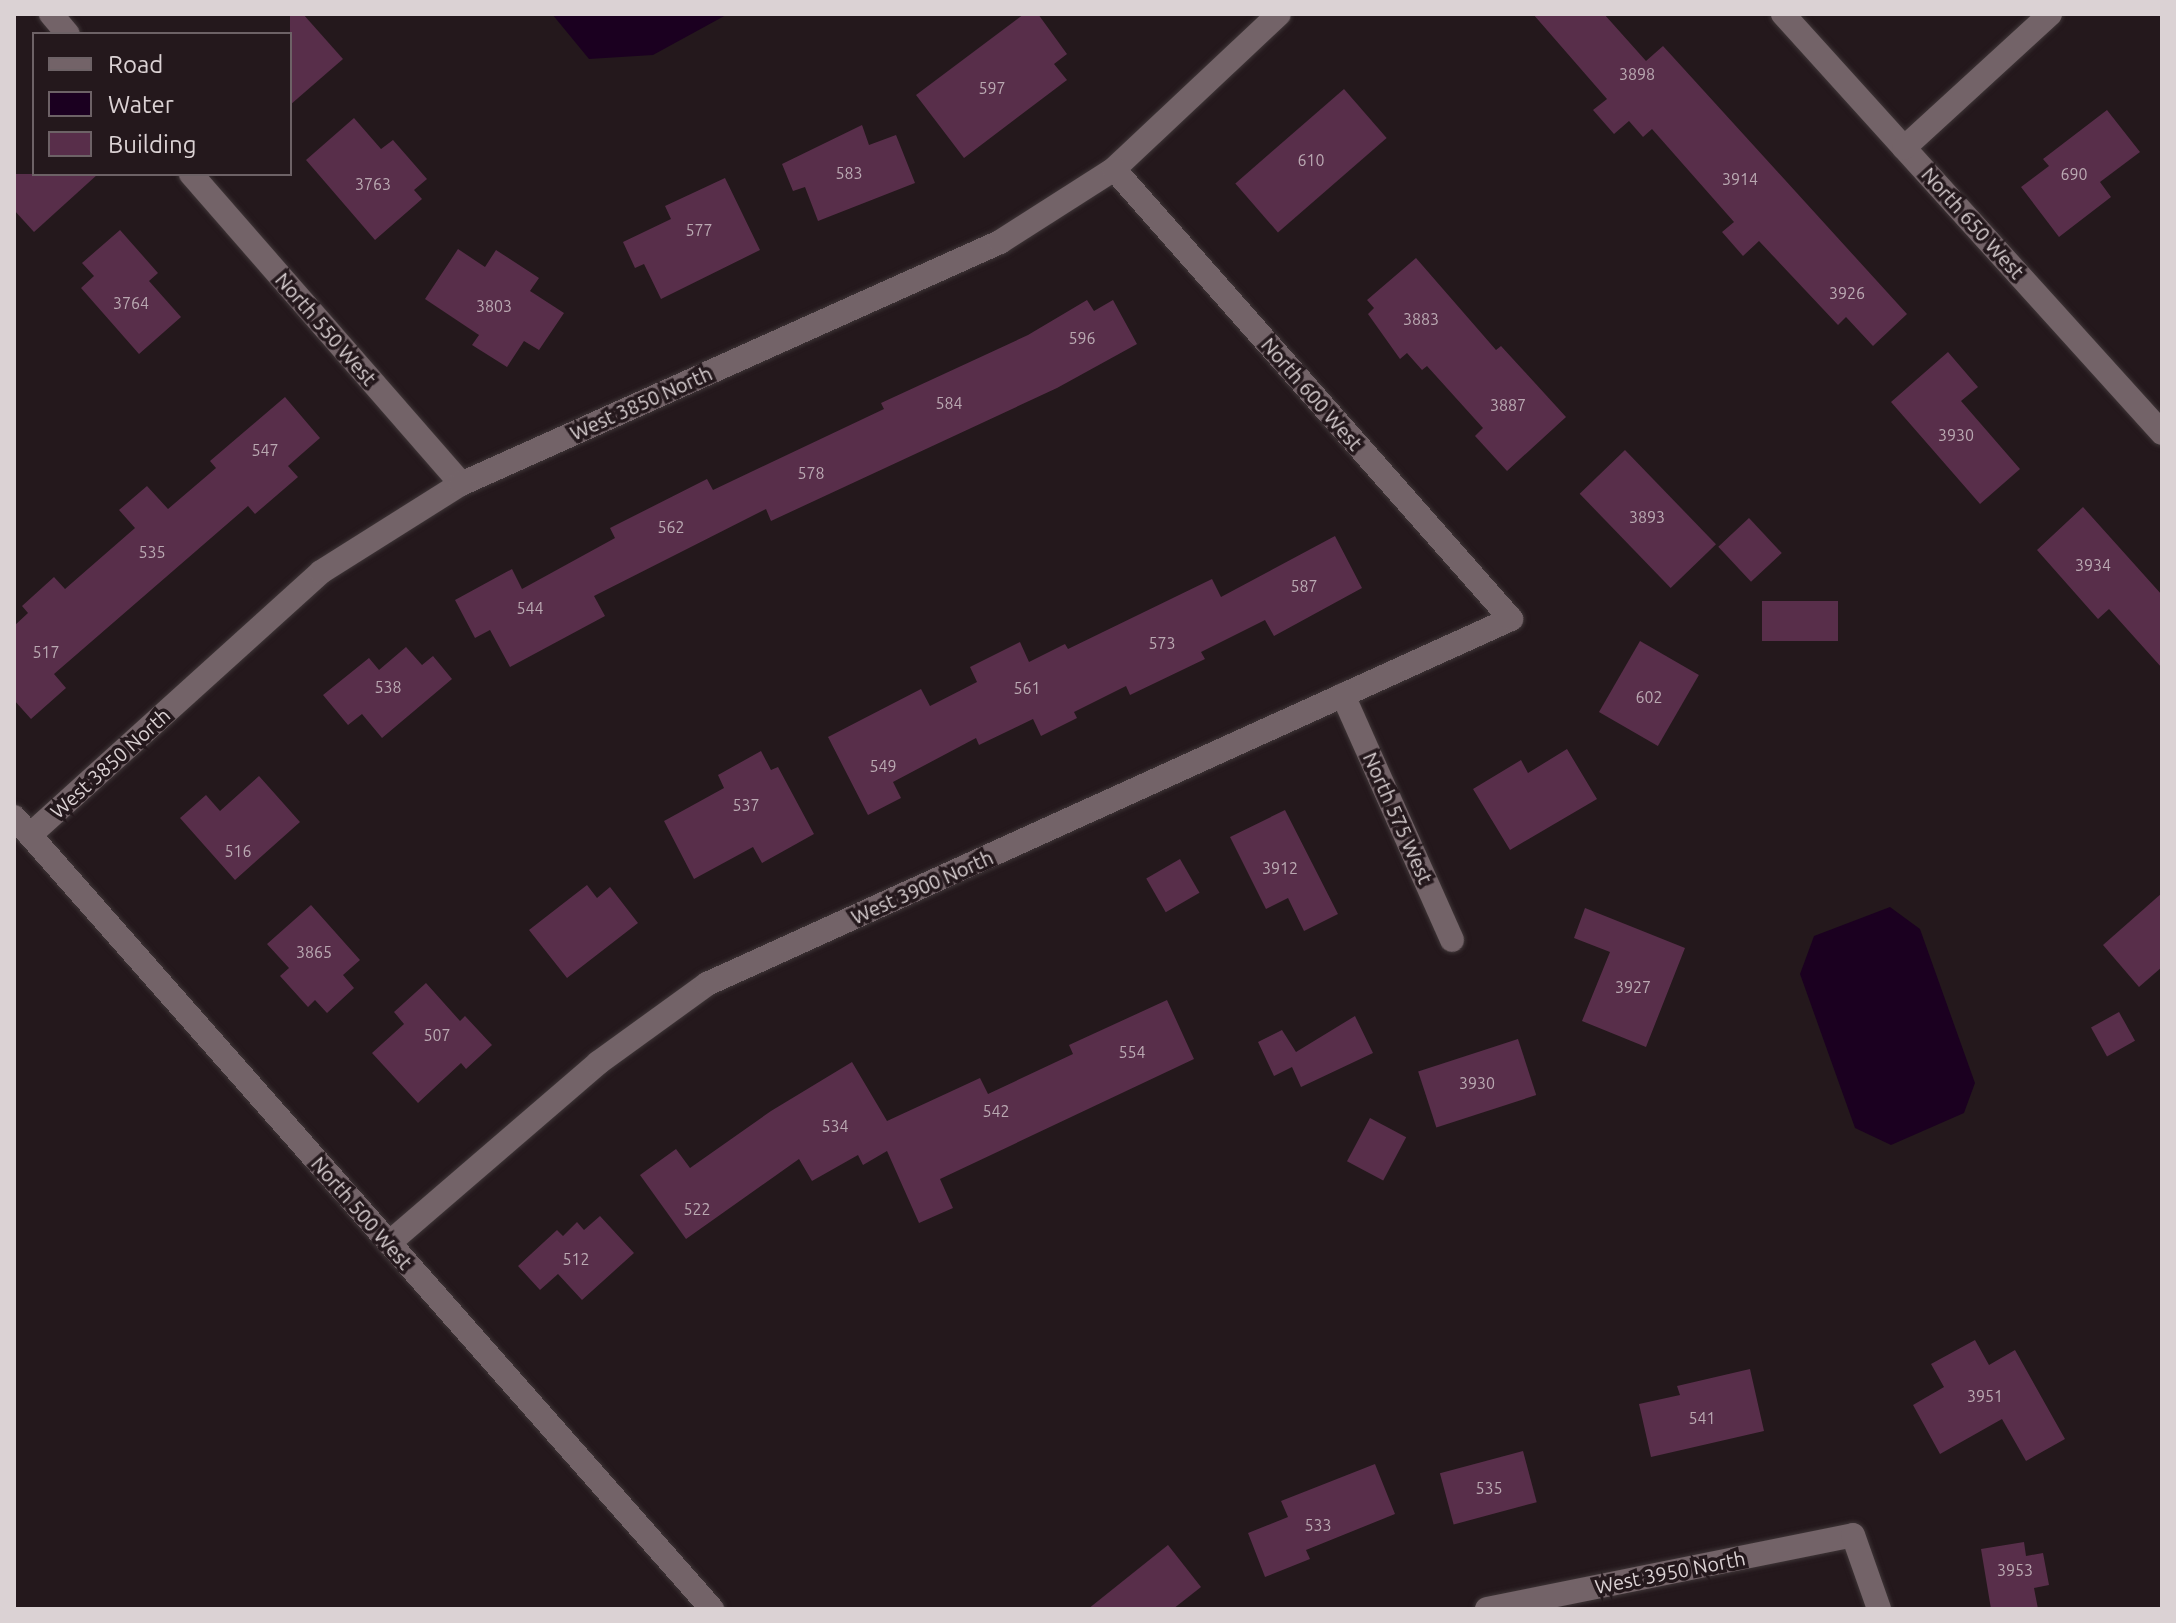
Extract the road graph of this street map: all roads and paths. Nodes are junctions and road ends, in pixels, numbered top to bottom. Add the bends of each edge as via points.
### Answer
1 (51, 14) edge
2 (1279, 14) edge
3 (1783, 14) edge
4 (2050, 14) edge
5 (66, 32) edge
6 (1904, 148) junction
7 (1114, 169) junction
8 (193, 176) edge
9 (2162, 433) edge
10 (461, 484) junction
11 (1511, 619) joint
12 (1343, 695) junction
13 (14, 817) edge
14 (30, 835) junction
15 (1452, 940) dead end
16 (389, 1243) junction
17 (712, 1609) edge
18 (1487, 1609) edge
19 (1879, 1609) edge

1 - 5 street
2 - 7 street, West 3850 North
3 - 6 street, North 650 West
4 - 6 street
6 - 9 street, North 650 West
7 - 10 street, West 3850 North via 1000,242
7 - 11 street, North 600 West
8 - 10 street, North 550 West
10 - 14 street, West 3850 North via 321,572
11 - 12 street, West 3900 North
12 - 15 street, North 575 West
12 - 16 street, West 3900 North via 707,984 598,1063
13 - 14 street, North 500 West
14 - 16 street, North 500 West
16 - 17 street, North 500 West
18 - 19 street, West 3950 North via 1853,1535

